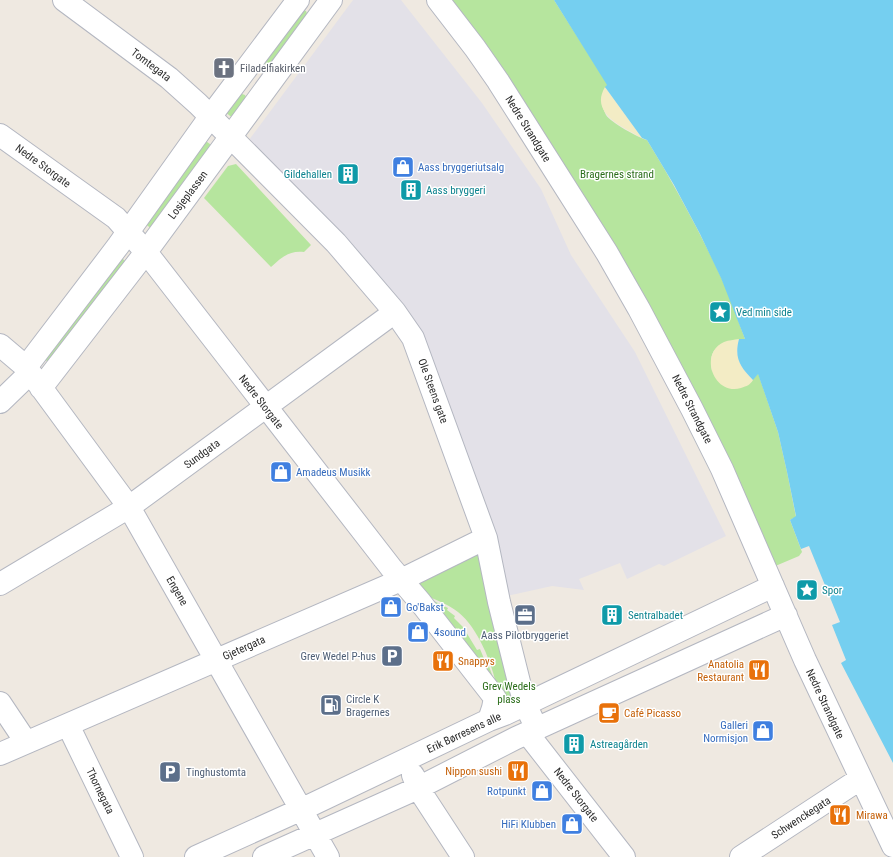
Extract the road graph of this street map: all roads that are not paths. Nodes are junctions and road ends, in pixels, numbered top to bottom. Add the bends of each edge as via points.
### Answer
1 (64, 0) edge
2 (298, 0) edge
3 (331, 0) edge
4 (438, 0) edge
5 (210, 117) junction
6 (0, 135) edge
7 (231, 137) junction
8 (128, 232) junction
9 (146, 252) junction
10 (395, 312) junction
11 (0, 345) edge
12 (32, 376) junction
13 (0, 402) edge
14 (266, 408) junction
15 (129, 507) junction
16 (486, 538) junction
17 (401, 580) junction
18 (0, 584) edge
19 (773, 586) junction
20 (786, 615) junction
21 (216, 660) junction
22 (0, 703) edge
23 (525, 704) junction
24 (489, 720) junction
25 (68, 724) junction
26 (533, 731) junction
27 (26, 742) junction
28 (0, 754) edge
29 (407, 759) junction
30 (860, 779) junction
31 (418, 788) junction
32 (300, 809) junction
33 (315, 835) junction
34 (893, 846) edge
35 (132, 857) edge
36 (196, 857) edge
37 (264, 857) edge
38 (328, 857) edge
39 (463, 857) edge
40 (624, 857) edge
41 (741, 857) edge

1 - 5 street, Tomtegata via 169,78
2 - 5 street
3 - 7 street, Losjeplassen
4 - 19 street, Nedre Strandgate via 498,82 639,308 722,469
5 - 7 street, Tomtegata
5 - 8 street
6 - 8 street, Nedre Storgate via 116,218
7 - 9 street, Losjeplassen
7 - 10 street, Ole Steens gate via 336,242
8 - 9 street, Nedre Storgate
8 - 12 street
9 - 12 street, Losjeplassen
9 - 14 street, Nedre Storgate
10 - 14 street, Sundgata
10 - 16 street, Ole Steens gate via 413,338
11 - 12 street, Engene
12 - 13 street
12 - 15 street, Engene
14 - 15 street, Sundgata
14 - 17 street, Nedre Storgate
15 - 18 street, Sundgata
15 - 21 street, Engene
16 - 17 street, Gjetergata
16 - 23 street, Ole Steens gate
17 - 21 street, Gjetergata
17 - 24 street, Nedre Storgate via 495,698
19 - 20 street, Nedre Strandgate
19 - 23 street, Erik Børresens alle
20 - 26 street
20 - 30 street, Nedre Strandgate
21 - 25 street, Gjetergata
21 - 32 street, Engene
22 - 27 street
23 - 24 street, Erik Børresens alle
23 - 26 street, Nedre Storgate
24 - 29 street, Erik Børresens alle
25 - 27 street, Gjetergata
25 - 35 street, Thornegata
26 - 31 street
26 - 40 street, Nedre Storgate
27 - 28 street, Gjetergata
29 - 31 street
29 - 32 street, Erik Børresens alle
30 - 34 street, Nedre Strandgate
30 - 41 street, Schwenckegata
31 - 33 street
31 - 39 street
32 - 33 street, Engene
32 - 36 street, Erik Børresens alle
33 - 37 street
33 - 38 street, Engene

